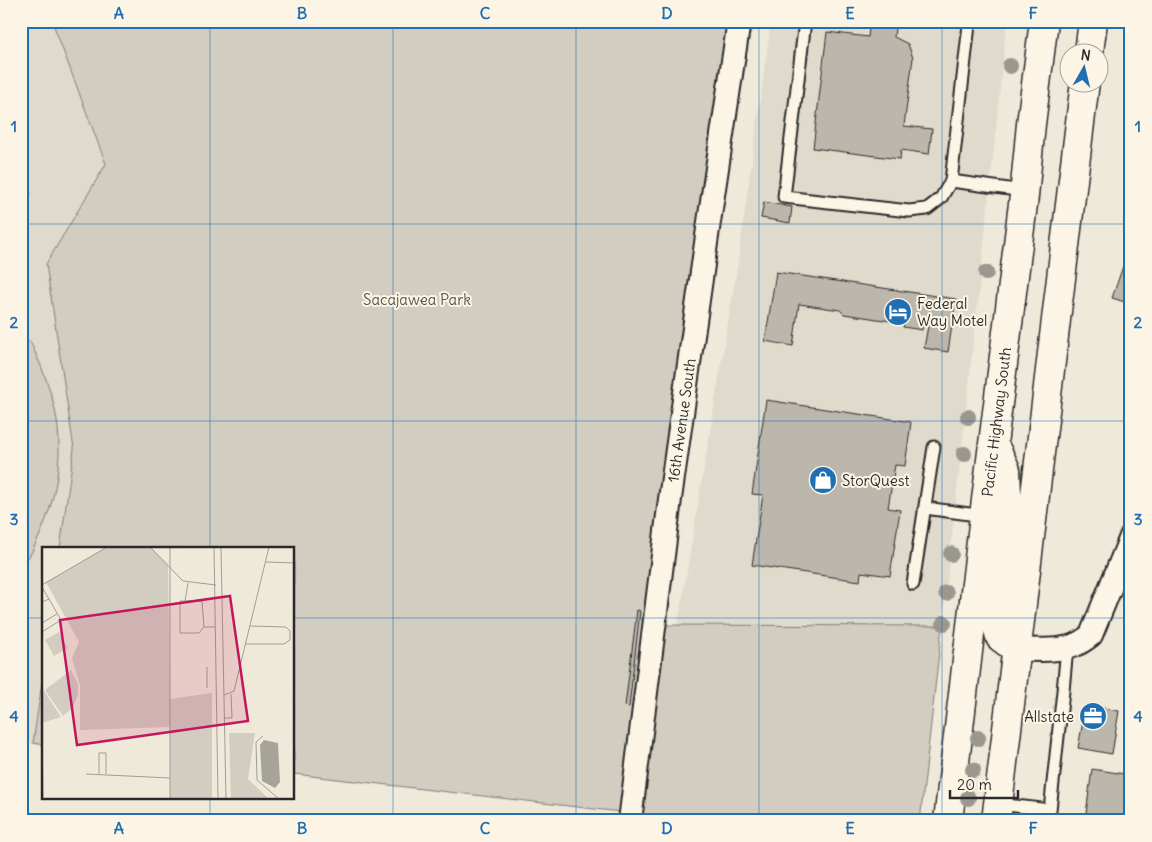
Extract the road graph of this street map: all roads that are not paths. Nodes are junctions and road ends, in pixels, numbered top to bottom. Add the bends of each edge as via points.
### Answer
1 (740, 21) edge
2 (805, 21) edge
3 (969, 21) edge
4 (1044, 21) edge
5 (1093, 21) edge
6 (1090, 42) edge
7 (1084, 92) edge
8 (952, 181) junction
9 (1024, 191) junction
10 (993, 442) junction
11 (934, 447) dead end
12 (924, 508) junction
13 (984, 516) junction
14 (1131, 537) edge
15 (913, 584) dead end
16 (1067, 647) junction
17 (1016, 649) junction
18 (997, 812) edge
19 (1049, 816) edge
20 (630, 821) edge
21 (948, 821) edge

1 - 20 street, 16th Avenue South via 670,499
2 - 8 lane via 784,197 909,211 928,209 941,198
3 - 8 lane
4 - 9 main road, Pacific Highway South
5 - 6 main road
7 - 17 main road
8 - 9 lane
9 - 10 main road, Pacific Highway South
10 - 13 main road, Pacific Highway South
10 - 17 main road via 1006,470 1008,518 996,622 1000,637
11 - 12 lane
12 - 13 lane
12 - 15 lane
13 - 21 main road, Pacific Highway South
14 - 16 street via 1091,634 1077,645
16 - 17 street
16 - 19 lane
17 - 18 main road
18 - 19 lane

